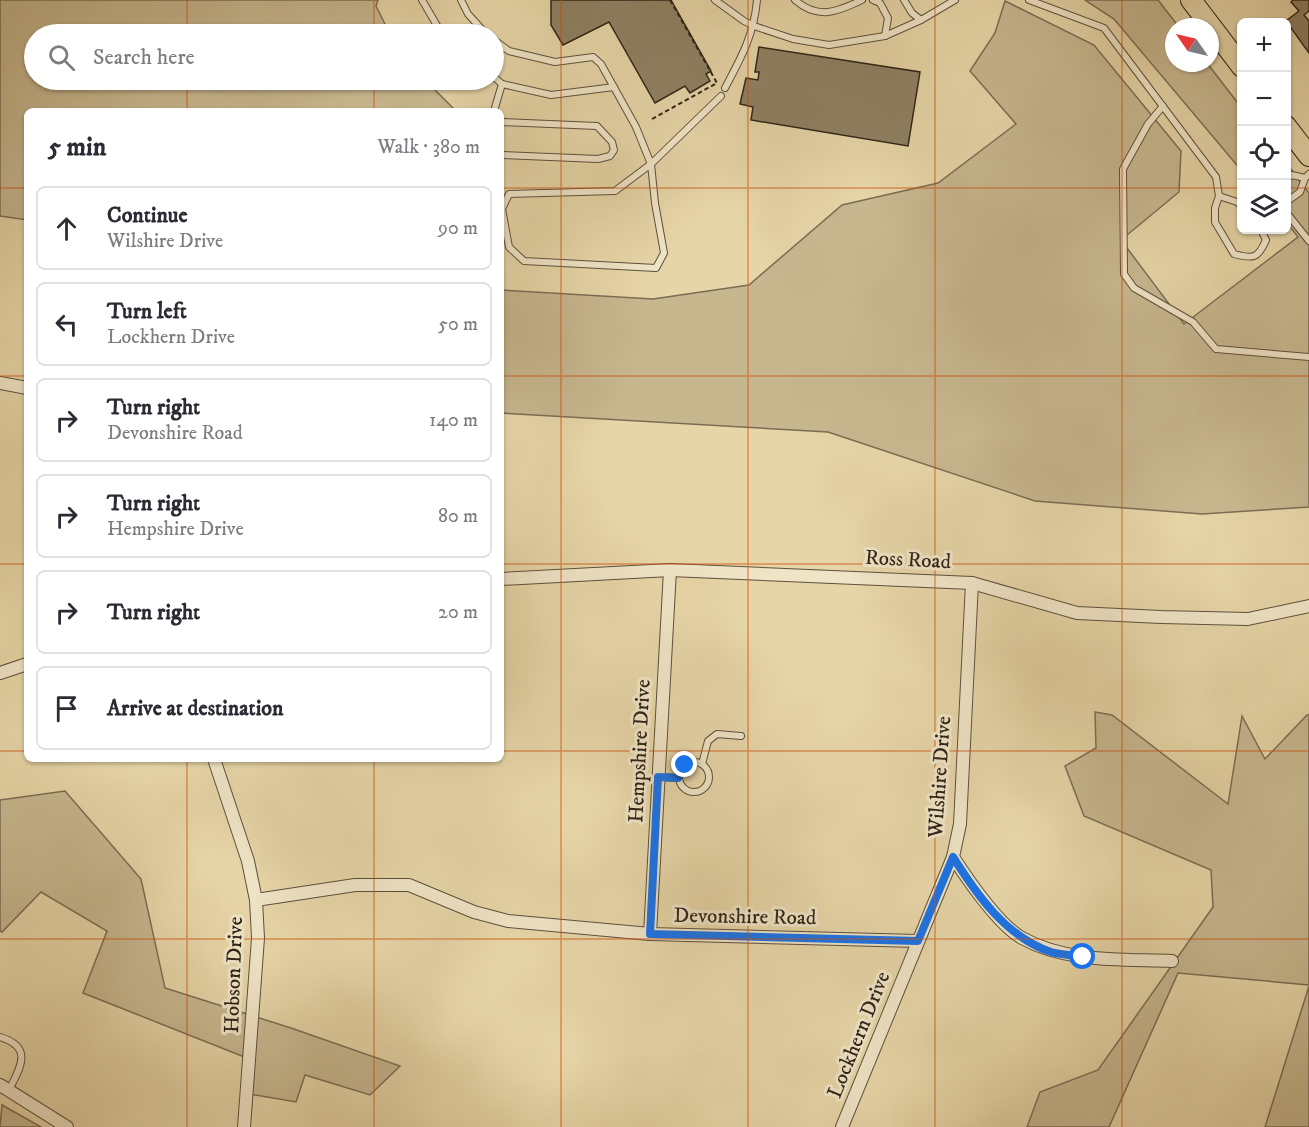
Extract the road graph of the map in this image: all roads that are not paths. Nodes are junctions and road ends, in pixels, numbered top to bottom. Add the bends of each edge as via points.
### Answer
1 (422, 0) edge
2 (461, 0) edge
3 (715, 0) edge
4 (757, 0) edge
5 (795, 0) edge
6 (862, 0) edge
7 (873, 0) edge
8 (904, 0) edge
9 (954, 0) edge
10 (1029, 0) edge
11 (1191, 0) edge
12 (921, 20) junction
13 (436, 24) edge
14 (477, 24) edge
15 (754, 26) junction
16 (885, 36) junction
17 (504, 47) edge
18 (1237, 60) edge
19 (504, 84) edge
20 (614, 87) junction
21 (725, 88) dead end
22 (500, 90) edge
23 (721, 96) dead end
24 (1162, 106) junction
25 (495, 108) edge
26 (504, 122) edge
27 (1291, 131) edge
28 (504, 155) edge
29 (1309, 156) edge
30 (651, 164) junction
31 (1291, 176) edge
32 (1307, 176) edge
33 (1219, 196) junction
34 (1291, 199) edge
35 (1237, 202) edge
36 (504, 204) edge
37 (1291, 218) edge
38 (504, 220) edge
39 (1263, 234) edge
40 (1309, 241) edge
41 (1309, 357) edge
42 (0, 383) edge
43 (24, 387) edge
44 (670, 570) junction
45 (504, 579) edge
46 (972, 583) junction
47 (1309, 606) edge
48 (24, 665) edge
49 (0, 673) edge
50 (741, 736) dead end
51 (215, 762) edge
52 (702, 764) junction
53 (658, 777) junction
54 (678, 778) junction
55 (953, 857) junction
56 (255, 900) junction
57 (650, 934) junction
58 (918, 941) junction
59 (1172, 961) dead end
60 (0, 1037) edge
61 (4, 1088) edge
62 (67, 1127) edge
63 (244, 1127) edge
64 (842, 1127) edge

1 - 13 lane
2 - 14 lane
3 - 15 lane
4 - 15 lane
5 - 6 lane via 810,11 837,12
7 - 16 lane via 880,3 888,18
8 - 12 lane
9 - 12 lane
10 - 24 lane via 1104,28
11 - 18 main road
12 - 16 lane
15 - 16 lane via 793,39 829,45
15 - 21 lane
17 - 20 lane via 555,62 593,57
19 - 20 lane via 552,95
20 - 30 lane
22 - 25 lane
23 - 30 lane
24 - 33 lane via 1216,177
24 - 41 lane via 1123,169 1124,274 1134,288 1193,322 1216,349
26 - 28 lane via 597,126 614,150 610,156 598,159
27 - 29 main road
30 - 36 lane via 615,191 508,194
30 - 38 lane via 664,253 656,268 524,261 509,247
31 - 32 lane
32 - 34 lane via 1300,192
33 - 35 lane
33 - 39 lane via 1215,222 1234,254 1248,258 1262,252 1266,240
37 - 40 lane
42 - 43 street
44 - 45 street, Ross Road
44 - 46 street, Ross Road
44 - 53 street, Hempshire Drive
46 - 47 street, Ross Road via 1077,612 1248,619
46 - 55 street, Wilshire Drive via 960,824
48 - 49 street
50 - 52 lane via 717,734 708,741
51 - 56 street, Hobson Drive via 248,861
52 - 54 lane via 689,762 681,768
52 - 54 lane via 710,776 704,789 690,792
53 - 54 lane
53 - 57 street, Hempshire Drive
55 - 58 street, Lockhern Drive
55 - 59 street, Wilshire Drive via 994,913 1020,937 1052,952 1083,957
56 - 57 street, Devonshire Road via 355,885 409,885 474,912 508,921
56 - 63 street, Hobson Drive via 258,938
57 - 58 street, Devonshire Road
58 - 64 street, Lockhern Drive
60 - 61 lane via 22,1054 22,1065
61 - 62 street

